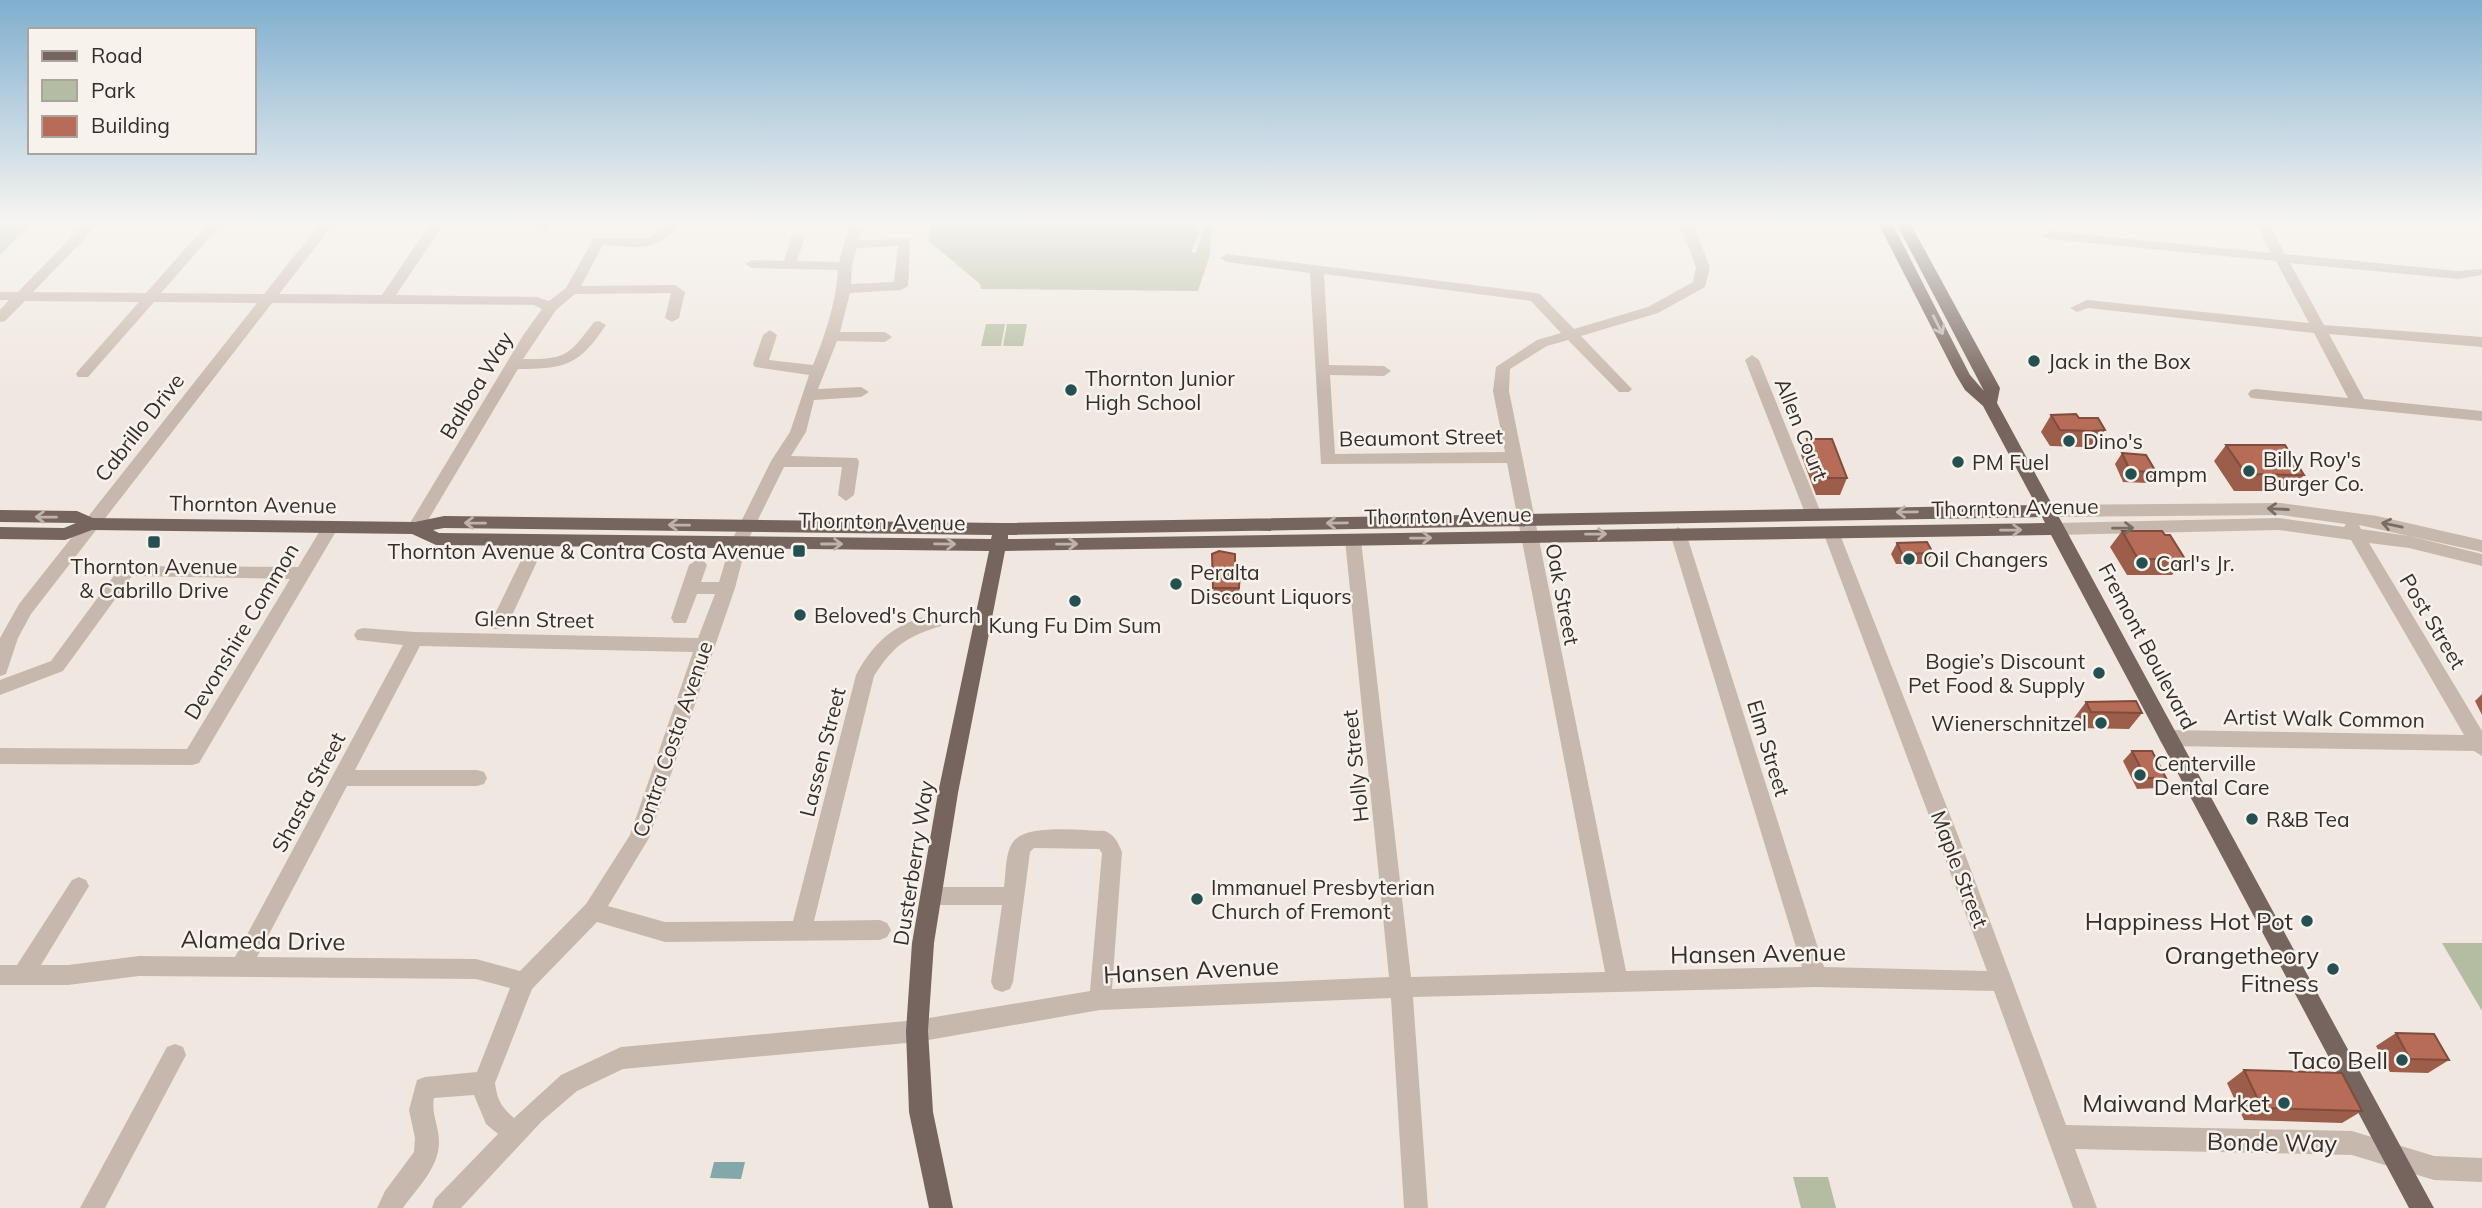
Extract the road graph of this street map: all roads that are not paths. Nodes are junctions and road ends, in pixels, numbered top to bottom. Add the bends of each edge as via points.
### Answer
1 (40, 277) edge
2 (168, 277) edge
3 (285, 277) edge
4 (401, 277) edge
5 (579, 277) edge
6 (845, 277) edge
7 (902, 277) edge
8 (1317, 277) edge
9 (1370, 277) edge
10 (1703, 277) edge
11 (1913, 277) edge
12 (1932, 277) edge
13 (2292, 277) edge
14 (844, 289) junction
15 (572, 290) junction
16 (0, 296) edge
17 (21, 297) junction
18 (150, 298) junction
19 (268, 299) junction
20 (387, 299) junction
21 (551, 307) junction
22 (2077, 308) dead end
23 (0, 318) edge
24 (672, 318) dead end
25 (599, 325) dead end
26 (2320, 329) junction
27 (1571, 334) junction
28 (770, 335) dead end
29 (832, 336) junction
30 (885, 337) dead end
31 (2482, 342) edge
32 (1752, 360) dead end
33 (513, 364) junction
34 (1322, 370) junction
35 (819, 371) junction
36 (1384, 371) dead end
37 (83, 374) dead end
38 (1625, 389) dead end
39 (861, 392) dead end
40 (2256, 394) dead end
41 (808, 395) junction
42 (2358, 402) junction
43 (1989, 403) junction
44 (2482, 416) edge
45 (1516, 457) junction
46 (779, 461) junction
47 (846, 495) dead end
48 (2046, 511) junction
49 (1813, 513) junction
50 (0, 516) edge
51 (2345, 517) junction
52 (91, 524) junction
53 (1528, 527) junction
54 (330, 528) junction
55 (415, 528) junction
56 (2055, 529) junction
57 (1831, 532) junction
58 (0, 533) edge
59 (1678, 533) junction
60 (2355, 533) junction
61 (743, 534) junction
62 (1000, 537) junction
63 (539, 540) junction
64 (1353, 540) junction
65 (2482, 546) edge
66 (2482, 560) edge
67 (698, 565) dead end
68 (303, 573) junction
69 (690, 588) junction
70 (726, 588) junction
71 (680, 618) dead end
72 (935, 621) dead end
73 (499, 624) dead end
74 (363, 635) dead end
75 (415, 639) junction
76 (704, 645) junction
77 (0, 669) edge
78 (0, 688) edge
79 (2168, 738) junction
80 (2480, 746) edge
81 (0, 756) edge
82 (341, 778) junction
83 (477, 778) dead end
84 (79, 886) dead end
85 (931, 896) junction
86 (1013, 896) junction
87 (593, 911) junction
88 (801, 930) junction
89 (880, 930) dead end
90 (241, 966) junction
91 (0, 975) edge
92 (23, 975) junction
93 (1815, 977) junction
94 (2002, 981) junction
95 (524, 982) junction
96 (1002, 982) dead end
97 (1618, 983) junction
98 (1401, 987) junction
99 (1100, 1000) junction
100 (917, 1031) junction
101 (175, 1055) dead end
102 (484, 1083) junction
103 (514, 1133) junction
104 (2059, 1137) junction
105 (2395, 1157) junction
106 (2482, 1170) edge
107 (92, 1208) edge
108 (389, 1208) edge
109 (444, 1208) edge
110 (941, 1208) edge
111 (1416, 1208) edge
112 (2085, 1208) edge
113 (2422, 1208) edge

1 - 17 street
2 - 18 street
3 - 19 street, Cabrillo Drive
4 - 20 street
5 - 15 street
6 - 14 street, Contra Costa Avenue
7 - 14 street via 901,286
8 - 34 street
9 - 27 street via 1535,297
10 - 27 street, Oak Street via 1700,284 1653,310
11 -> 43 main road, Fremont Boulevard via 1970,387
12 - 43 main road, Fremont Boulevard via 1992,388
13 - 26 street
14 - 29 street, Contra Costa Avenue
15 - 21 street
15 - 24 street via 675,289
16 - 17 street, Balboa Way
17 - 18 street, Balboa Way
17 - 23 street
18 - 19 street, Balboa Way
18 - 37 street
19 - 20 street, Balboa Way
19 - 52 street, Cabrillo Drive
20 - 21 street, Balboa Way via 536,301
21 - 33 street, Balboa Way
22 - 26 street via 2087,304
25 - 33 street via 579,354 569,360
26 - 31 street
26 - 42 street
27 - 38 street
27 - 45 street, Oak Street via 1542,343 1503,367 1501,391
28 - 35 street via 760,364
29 - 30 street
29 - 35 street, Contra Costa Avenue
32 - 49 street, Allen Court
33 - 55 street, Balboa Way
34 - 36 street
34 - 45 street, Beaumont Street via 1327,460
35 - 41 street, Contra Costa Avenue
39 - 41 street
40 - 42 street
41 - 46 street, Contra Costa Avenue via 798,432
42 - 44 street
43 - 48 main road, Fremont Boulevard
45 - 53 street, Oak Street
46 - 47 street via 851,462
46 - 61 street, Contra Costa Avenue
48 -> 49 main road, Thornton Avenue
51 -> 48 street, Thornton Avenue via 2248,508
48 - 56 main road, Fremont Boulevard
49 - 53 main road, Thornton Avenue
52 -> 50 main road, Thornton Avenue via 77,517
51 - 60 street, Post Street
65 -> 51 street, Thornton Avenue
52 - 54 main road, Thornton Avenue
52 - 58 main road, Thornton Avenue via 65,534
52 - 77 street, Cabrillo Drive via 25,609 12,630
53 -> 59 main road, Thornton Avenue
53 -> 62 main road, Thornton Avenue
64 -> 53 main road, Thornton Avenue
53 - 97 street, Oak Street
54 - 55 main road, Thornton Avenue
54 - 68 street, Devonshire Common
61 -> 55 main road, Thornton Avenue via 444,522
55 - 63 main road, Thornton Avenue via 436,539
57 -> 56 main road, Thornton Avenue
56 -> 60 street, Thornton Avenue via 2279,524
56 - 79 main road, Fremont Boulevard
57 - 59 main road, Thornton Avenue
57 - 94 street, Maple Street
59 - 93 street, Elm Street
60 - 66 street, Thornton Avenue
60 - 80 street, Post Street
61 - 62 main road, Thornton Avenue
61 - 63 main road, Thornton Avenue
61 - 70 street, Contra Costa Avenue
62 -> 64 main road, Thornton Avenue
62 - 85 main road, Dusterberry Way
63 - 73 street
64 - 98 street, Holly Street
67 - 69 street
68 - 78 street via 127,570 57,666
68 - 81 street, Devonshire Common via 192,757
69 - 70 street
69 - 71 street
70 - 76 street, Contra Costa Avenue
72 - 88 street, Lassen Street via 912,627 884,645 865,676
74 - 75 street, Glenn Street
75 - 76 street, Glenn Street
75 - 82 street, Shasta Street
76 - 87 street, Contra Costa Avenue via 639,838
79 - 80 street, Artist Walk Common
79 - 105 main road, Fremont Boulevard
82 - 83 street
82 - 90 street, Shasta Street
84 - 92 street
85 - 86 street
85 - 100 main road, Dusterberry Way
86 - 96 street
86 - 99 street via 1020,848 1026,842 1105,840 1112,852
87 - 88 street via 665,932
87 - 95 street, Contra Costa Avenue
88 - 89 street
90 - 92 street, Alameda Drive via 139,966
90 - 95 street, Alameda Drive via 476,969
91 - 92 street, Alameda Drive
93 - 94 street, Hansen Avenue
93 - 97 street, Hansen Avenue
94 - 104 street, Maple Street
95 - 102 street, Contra Costa Avenue
97 - 98 street, Hansen Avenue
98 - 99 street, Hansen Avenue
98 - 111 street, Holly Street
99 - 100 street, Hansen Avenue
100 - 103 street, Hansen Avenue via 621,1058 569,1083
100 - 110 main road, Dusterberry Way via 921,1111
101 - 107 street
102 - 103 street via 485,1100 494,1116
102 - 108 street via 425,1088 421,1111 427,1143 421,1163
103 - 109 street, Hansen Avenue
104 - 105 street, Bonde Way via 2352,1143
104 - 112 street, Maple Street
105 - 106 street, Bonde Way via 2434,1168
105 - 113 main road, Fremont Boulevard

